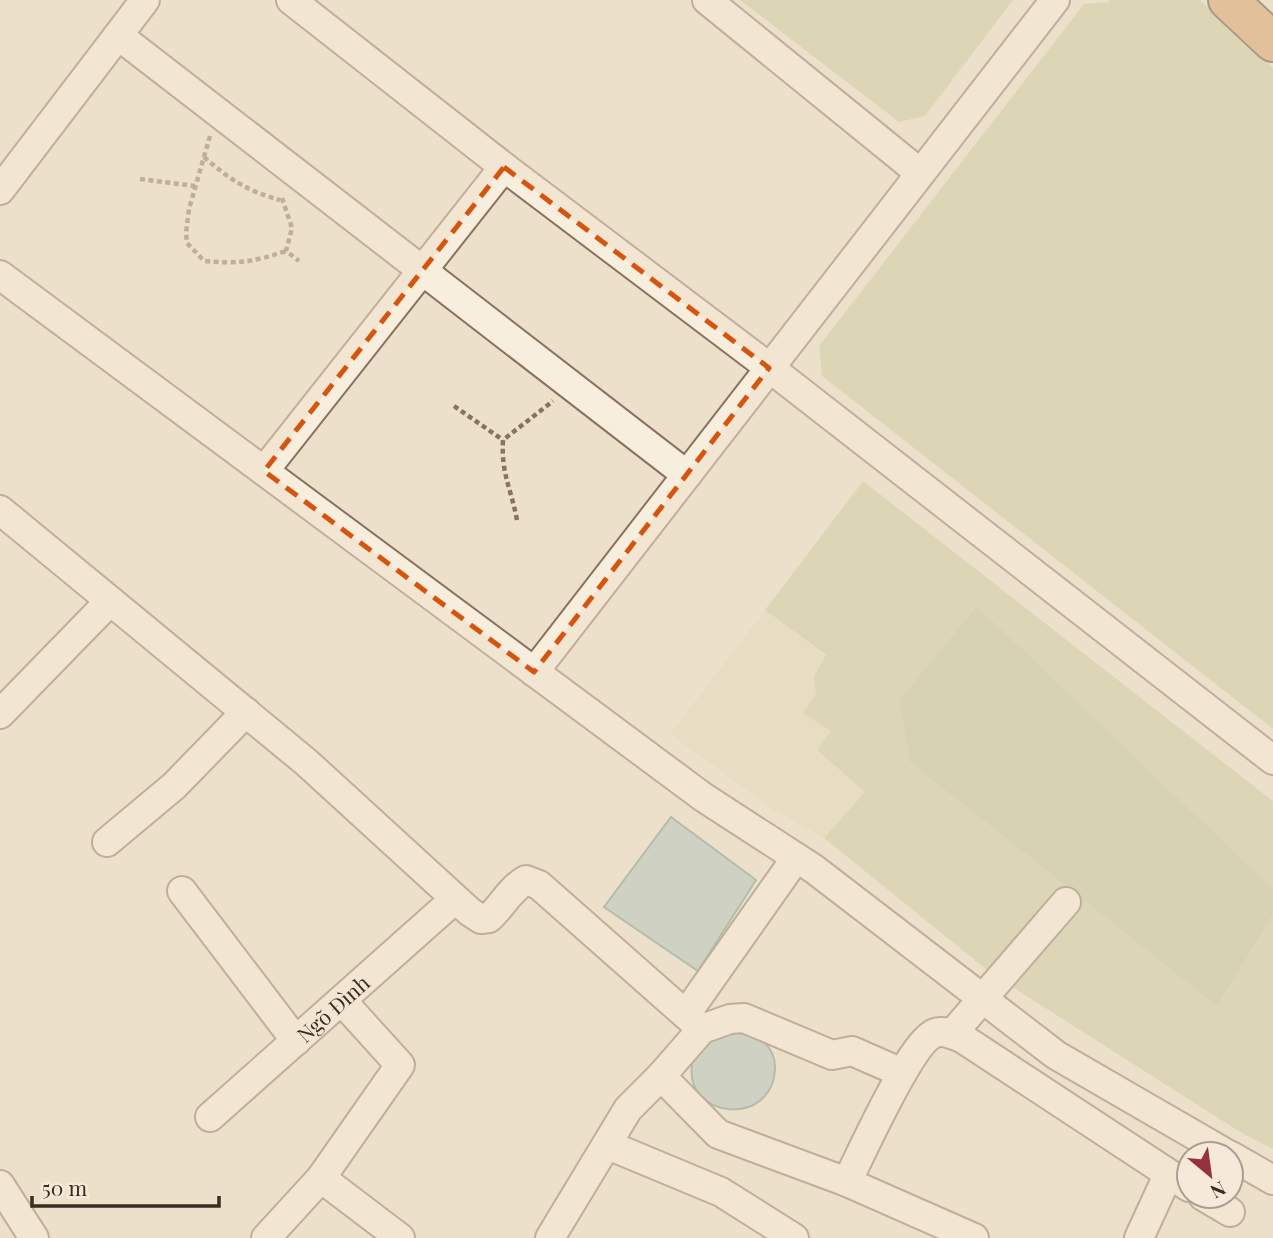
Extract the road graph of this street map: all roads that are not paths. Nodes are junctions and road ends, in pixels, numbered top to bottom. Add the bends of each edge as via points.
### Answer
1 (145, 0) edge
2 (291, 0) edge
3 (707, 0) edge
4 (1055, 0) edge
5 (1227, 0) edge
6 (119, 36) junction
7 (1273, 42) edge
8 (504, 167) junction
9 (920, 173) junction
10 (0, 190) edge
11 (422, 271) junction
12 (0, 275) edge
13 (769, 368) junction
14 (264, 471) junction
15 (687, 475) junction
16 (0, 510) edge
17 (110, 601) junction
18 (534, 672) junction
19 (246, 712) junction
20 (0, 714) edge
21 (1273, 760) edge
22 (107, 842) dead end
23 (796, 858) junction
24 (182, 891) dead end
25 (456, 899) junction
26 (1066, 902) dead end
27 (982, 998) junction
28 (342, 1001) junction
29 (694, 1022) junction
30 (952, 1034) junction
31 (296, 1041) junction
32 (902, 1073) junction
33 (661, 1076) junction
34 (210, 1117) dead end
35 (1203, 1140) edge
36 (608, 1145) junction
37 (1245, 1164) edge
38 (321, 1178) junction
39 (1175, 1178) edge
40 (1273, 1180) edge
41 (847, 1182) junction
42 (0, 1185) edge
43 (1175, 1187) edge
44 (1227, 1210) edge
45 (1230, 1212) dead end
46 (967, 1236) edge
47 (34, 1238) edge
48 (266, 1238) edge
49 (400, 1238) edge
50 (550, 1238) edge
51 (794, 1238) edge
52 (1139, 1238) edge

1 - 6 street
2 - 8 street
3 - 9 street
4 - 9 street
5 - 7 highway
6 - 10 street
6 - 11 street
8 - 11 street
8 - 13 street
9 - 13 street
11 - 14 street
11 - 15 street
12 - 14 street
13 - 15 street
13 - 21 street
14 - 18 street
15 - 18 street
16 - 17 street
17 - 19 street
17 - 20 street
18 - 23 street via 703,797
19 - 22 street via 174,786
19 - 25 street
23 - 27 street
23 - 29 street
24 - 31 street
25 - 28 street, Ngõ Đình
25 - 29 street via 481,919 489,919 516,886 526,880 539,885
26 - 27 street
27 - 30 street
27 - 35 street via 1056,1055
28 - 31 street, Ngõ Đình
28 - 38 street via 400,1065
29 - 32 street via 744,1018 832,1055 852,1051
29 - 33 street
30 - 32 street via 936,1033 928,1039
30 - 39 street
31 - 34 street, Ngõ Đình
32 - 41 street
33 - 36 street via 628,1110
33 - 41 street via 718,1133
36 - 50 street
36 - 51 street via 721,1192
37 - 40 street
38 - 48 street
38 - 49 street
41 - 46 street
42 - 47 street
43 - 52 street
44 - 45 street

